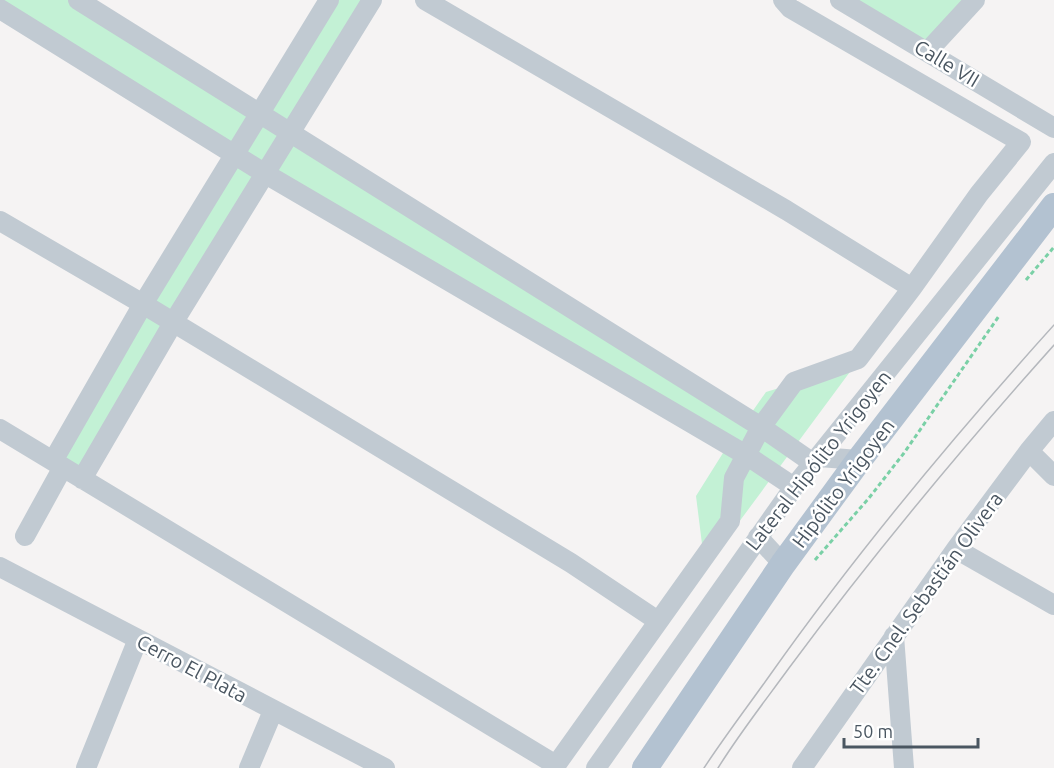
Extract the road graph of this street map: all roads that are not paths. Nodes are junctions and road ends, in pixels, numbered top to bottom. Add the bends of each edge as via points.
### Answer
1 (78, 0) edge
2 (328, 0) edge
3 (372, 0) edge
4 (425, 0) edge
5 (783, 0) edge
6 (840, 0) edge
7 (975, 0) edge
8 (0, 9) edge
9 (928, 51) junction
10 (259, 112) junction
11 (1054, 128) edge
12 (290, 131) junction
13 (233, 154) junction
14 (1054, 162) edge
15 (264, 173) junction
16 (1051, 216) edge
17 (0, 221) edge
18 (912, 288) junction
19 (143, 304) junction
20 (173, 323) junction
21 (1054, 422) edge
22 (761, 427) junction
23 (0, 429) edge
24 (1029, 451) junction
25 (746, 455) junction
26 (816, 460) junction
27 (859, 460) junction
28 (58, 464) junction
29 (1054, 476) edge
30 (82, 479) junction
31 (794, 487) junction
32 (24, 536) dead end
33 (758, 537) junction
34 (956, 549) junction
35 (783, 564) junction
36 (0, 568) edge
37 (1054, 605) edge
38 (658, 621) junction
39 (894, 636) junction
40 (138, 639) junction
41 (273, 711) junction
42 (86, 768) edge
43 (249, 768) edge
44 (384, 768) edge
45 (596, 768) edge
46 (645, 768) edge
47 (802, 768) edge
48 (904, 768) edge

1 - 10 street
2 - 10 street
3 - 12 street
4 - 18 street via 786,210
5 - 18 street via 790,8 1021,142
6 - 9 street, Calle VII
7 - 9 street
8 - 13 street
9 - 11 street, Calle VII
10 - 12 street
10 - 13 street
12 - 15 street
12 - 22 street
13 - 15 street
13 - 19 street
14 - 26 street, Lateral Hipólito Yrigoyen
15 - 20 street
15 - 25 street
16 - 27 main road, Hipólito Yrigoyen
17 - 19 street
18 - 22 street via 858,359 794,382
19 - 20 street
19 - 28 street
20 - 30 street
20 - 38 street via 571,563
21 - 24 street, Tte. Cnel. Sebastián Olivera
22 - 25 street
22 - 26 street
23 - 28 street
24 - 29 street
24 - 34 street, Tte. Cnel. Sebastián Olivera
25 - 31 street
25 - 38 street via 734,478 730,521
26 - 27 street
26 - 31 street, Lateral Hipólito Yrigoyen
27 - 35 main road, Hipólito Yrigoyen
28 - 30 street
28 - 32 street
30 - 38 street via 556,765
31 - 33 street, Lateral Hipólito Yrigoyen
33 - 35 street
33 - 45 street, Lateral Hipólito Yrigoyen
34 - 37 street
34 - 39 street, Tte. Cnel. Sebastián Olivera
35 - 46 main road, Hipólito Yrigoyen
36 - 40 street, Cerro El Plata
39 - 47 street, Tte. Cnel. Sebastián Olivera
39 - 48 street
40 - 41 street, Cerro El Plata
40 - 42 street
41 - 43 street
41 - 44 street, Cerro El Plata

